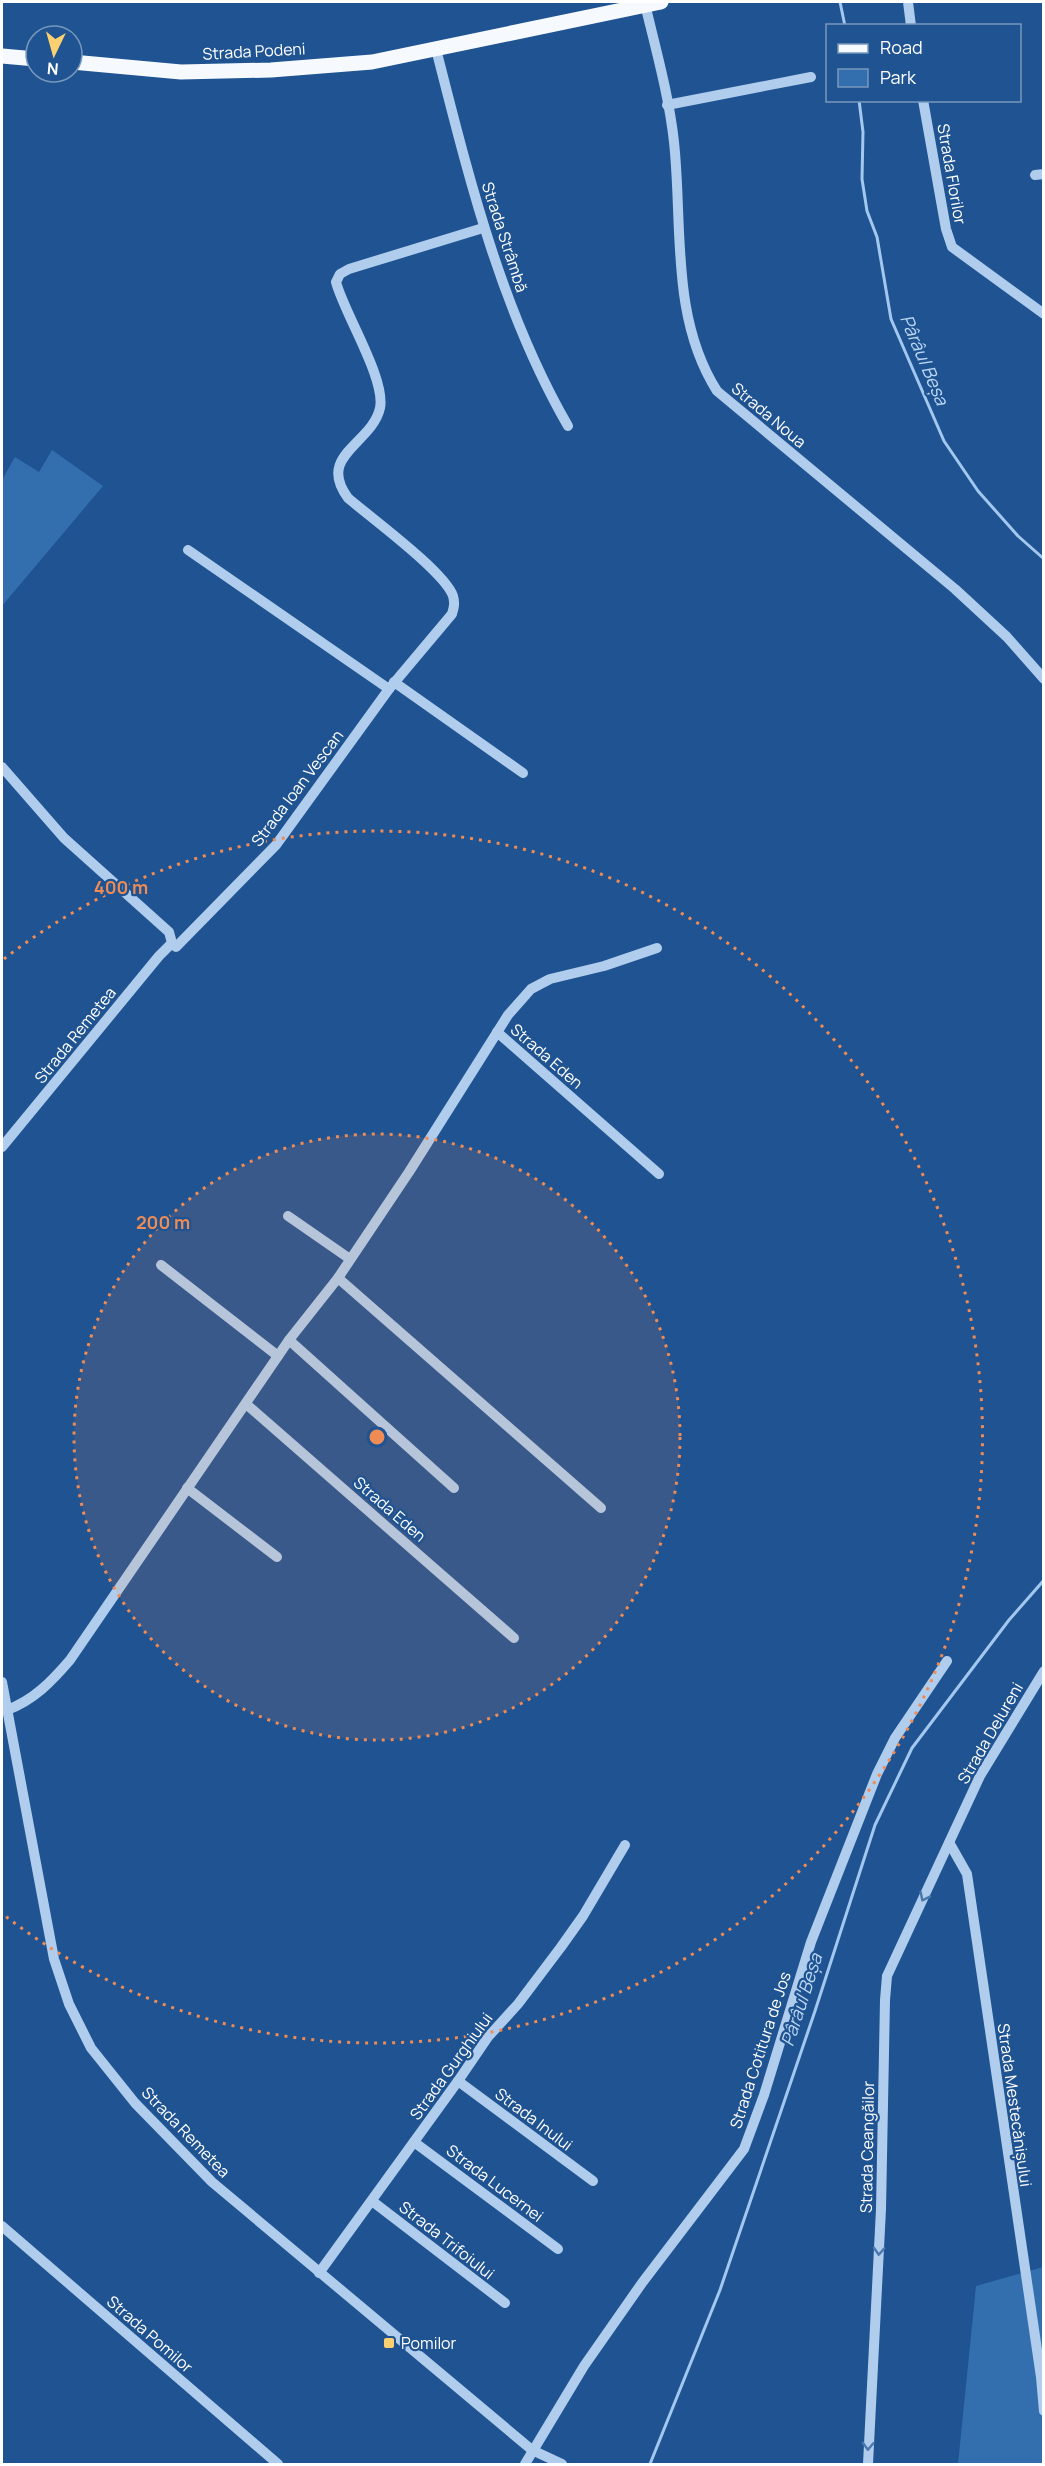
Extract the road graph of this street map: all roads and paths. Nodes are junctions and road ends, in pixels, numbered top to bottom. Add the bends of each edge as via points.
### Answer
1 (908, 2) edge
2 (653, 3) edge
3 (627, 4) edge
4 (911, 24) edge
5 (436, 49) junction
6 (2, 56) edge
7 (24, 58) edge
8 (84, 63) edge
9 (811, 77) dead end
10 (923, 102) edge
11 (668, 105) junction
12 (483, 228) junction
13 (1044, 314) edge
14 (568, 426) dead end
15 (188, 550) dead end
16 (1044, 679) edge
17 (392, 686) junction
18 (2, 767) edge
19 (523, 773) dead end
20 (172, 943) junction
21 (657, 948) dead end
22 (497, 1032) junction
23 (2, 1147) edge
24 (658, 1174) dead end
25 (288, 1216) dead end
26 (350, 1259) junction
27 (161, 1265) dead end
28 (338, 1278) junction
29 (289, 1340) junction
30 (278, 1356) junction
31 (246, 1404) junction
32 (187, 1488) junction
33 (454, 1488) dead end
34 (601, 1508) dead end
35 (277, 1557) dead end
36 (514, 1638) dead end
37 (947, 1661) dead end
38 (1044, 1671) edge
39 (2, 1682) edge
40 (7, 1710) junction
41 (950, 1844) junction
42 (625, 1845) dead end
43 (458, 2081) junction
44 (414, 2142) junction
45 (593, 2181) dead end
46 (372, 2201) junction
47 (2, 2226) edge
48 (558, 2249) dead end
49 (319, 2273) junction
50 (505, 2303) dead end
51 (1044, 2411) edge
52 (532, 2450) junction
53 (278, 2464) edge
54 (525, 2464) edge
55 (562, 2464) edge
56 (868, 2464) edge

1 - 4 street
2 - 3 main road, Strada Podeni
2 - 11 street, Strada Noua
3 - 5 main road, Strada Podeni
5 - 8 main road, Strada Podeni via 372,62 272,70 181,72
5 - 12 street, Strada Strâmbă
6 - 7 main road
9 - 11 street
10 - 13 street, Strada Florilor via 952,247
11 - 16 street, Strada Noua via 686,307 696,347 717,391 955,590
12 - 14 street, Strada Strâmbă via 548,391
12 - 17 street, Strada Ioan Vescan via 350,269 340,274 336,282 370,364 380,406 376,420 339,465 340,488 423,560 452,593 454,604 452,614
15 - 17 street
17 - 19 street
17 - 20 street, Strada Ioan Vescan via 276,845 176,947
18 - 20 street via 64,837 169,932
20 - 23 street, Strada Remetea
21 - 22 street, Strada Eden via 604,966 550,978 531,989
22 - 24 street, Strada Eden
22 - 26 street, Strada Eden
25 - 26 street
26 - 28 street, Strada Eden
27 - 30 street
28 - 29 street, Strada Eden
28 - 34 street
29 - 30 street, Strada Eden
29 - 33 street
30 - 31 street, Strada Eden
31 - 32 street, Strada Eden
31 - 36 street, Strada Eden
32 - 35 street
32 - 40 street, Strada Eden via 70,1660 36,1696
37 - 52 street, Strada Cotitura de Jos via 895,1738 877,1774 811,1942 744,2149 642,2283
38 - 41 street, Strada Delureni via 980,1776
39 - 40 street, Strada Remetea
40 - 49 street, Strada Remetea via 46,1925 79,2027 106,2069 169,2138 212,2182
41 - 51 street, Strada Mestecănișului via 967,1874
41 -> 56 street, Strada Ceangăilor via 887,1976 880,2242
42 - 43 street, Strada Gurghiului via 583,1916
43 - 44 street, Strada Gurghiului
43 - 45 street, Strada Inului
44 - 46 street, Strada Gurghiului
44 - 48 street, Strada Lucernei
46 - 49 street, Strada Gurghiului
46 - 50 street, Strada Trifoiului
47 - 53 street, Strada Pomilor
49 - 52 street, Strada Remetea
52 - 54 street
52 - 55 street, Strada Remetea

